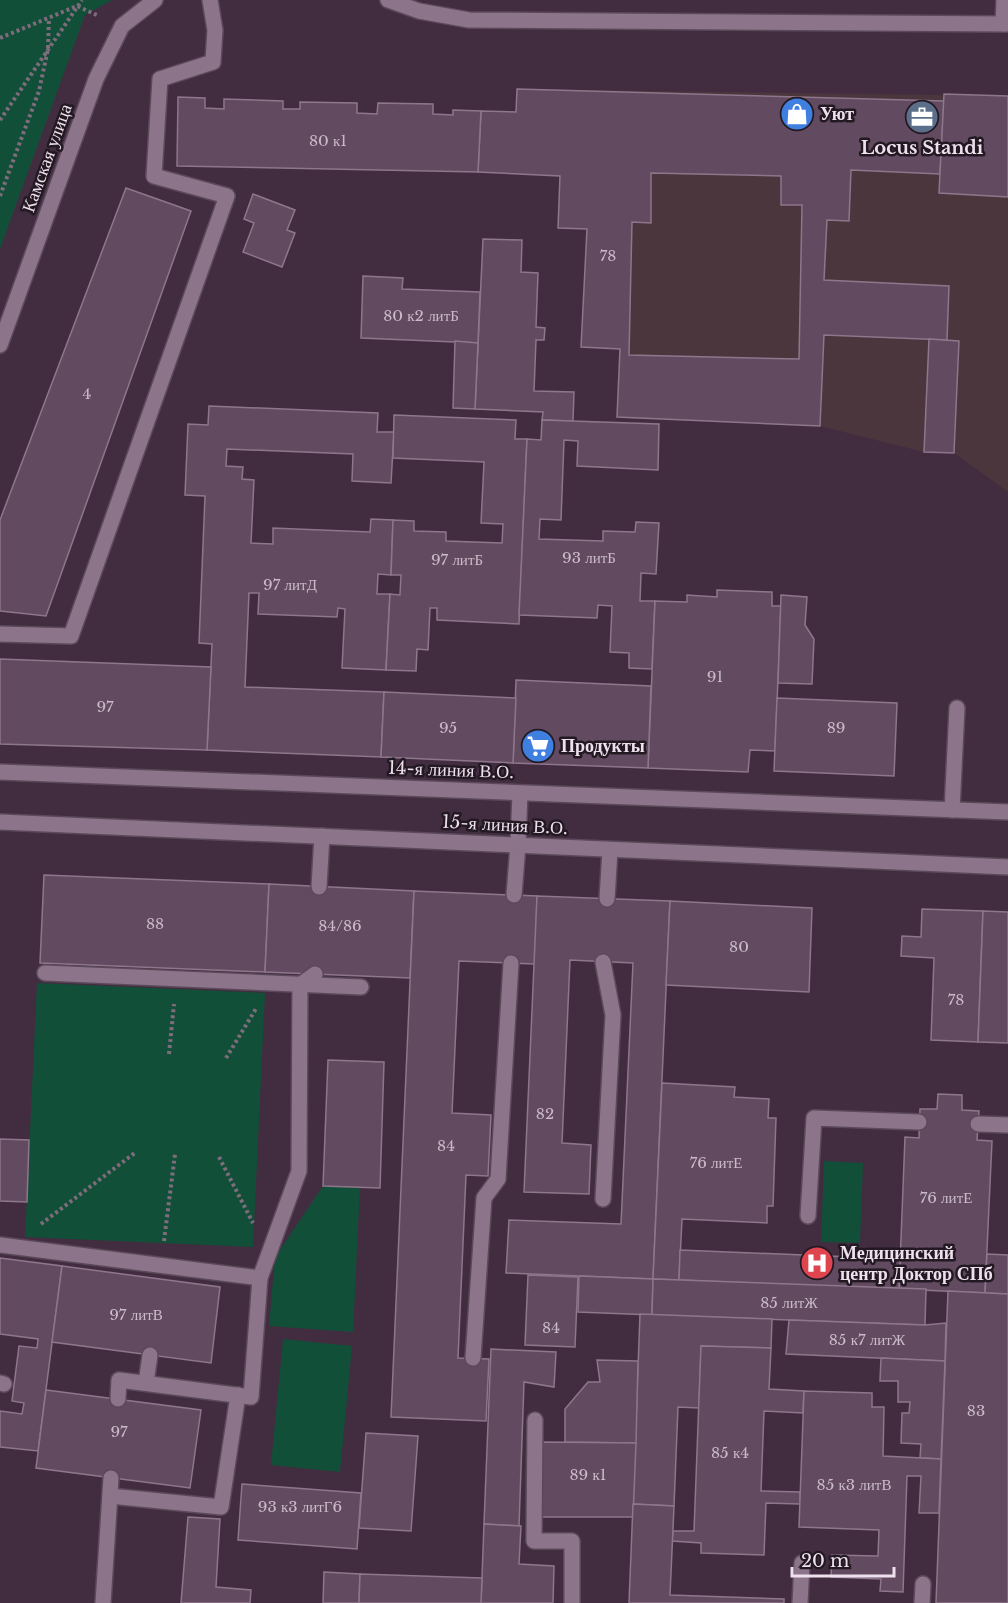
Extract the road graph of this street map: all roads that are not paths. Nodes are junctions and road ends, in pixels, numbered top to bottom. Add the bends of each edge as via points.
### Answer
1 (155, 0) edge
2 (210, 0) edge
3 (388, 0) edge
4 (1004, 0) edge
5 (1006, 24) edge
6 (0, 345) edge
7 (0, 634) edge
8 (957, 708) dead end
9 (0, 772) edge
10 (520, 793) junction
11 (952, 810) junction
12 (1008, 812) edge
13 (0, 822) edge
14 (322, 836) junction
15 (518, 845) junction
16 (610, 849) junction
17 (1008, 867) edge
18 (319, 887) dead end
19 (514, 895) dead end
20 (607, 899) dead end
21 (603, 962) dead end
22 (511, 963) dead end
23 (45, 973) dead end
24 (315, 974) dead end
25 (300, 985) junction
26 (361, 987) dead end
27 (919, 1122) dead end
28 (978, 1124) dead end
29 (1008, 1125) edge
30 (603, 1199) dead end
31 (808, 1216) dead end
32 (0, 1245) edge
33 (263, 1271) junction
34 (150, 1355) dead end
35 (473, 1358) dead end
36 (146, 1383) junction
37 (238, 1395) junction
38 (118, 1399) dead end
39 (535, 1420) dead end
40 (111, 1478) dead end
41 (110, 1496) junction
42 (802, 1563) dead end
43 (923, 1584) dead end
44 (104, 1603) edge
45 (572, 1603) edge
46 (800, 1603) edge
47 (922, 1603) edge

1 - 6 street, Камская улица via 122,26 100,70
2 - 7 street via 215,30 213,62 160,79 154,176 227,196 70,636
3 - 5 street via 419,11 470,20
4 - 5 street
8 - 11 street
9 - 10 street, 14-я линия В.О.
10 - 11 street, 14-я линия В.О.
10 - 15 street
11 - 12 street, 14-я линия В.О.
13 - 14 street, 15-я линия В.О.
14 - 15 street, 15-я линия В.О.
14 - 18 street
15 - 16 street, 15-я линия В.О.
15 - 19 street
16 - 17 street, 15-я линия В.О.
16 - 20 street
21 - 30 street via 613,1015
22 - 35 street via 498,1179 484,1198
23 - 25 street
24 - 25 street
25 - 26 street
25 - 33 street via 299,1171
27 - 31 street via 814,1118
28 - 29 street
32 - 33 street via 161,1272
33 - 37 street via 251,1397
34 - 36 street
36 - 37 street
36 - 38 street via 119,1380
37 - 41 street via 221,1507
39 - 45 street via 534,1541 572,1541
40 - 41 street
41 - 44 street
42 - 46 street
43 - 47 street

